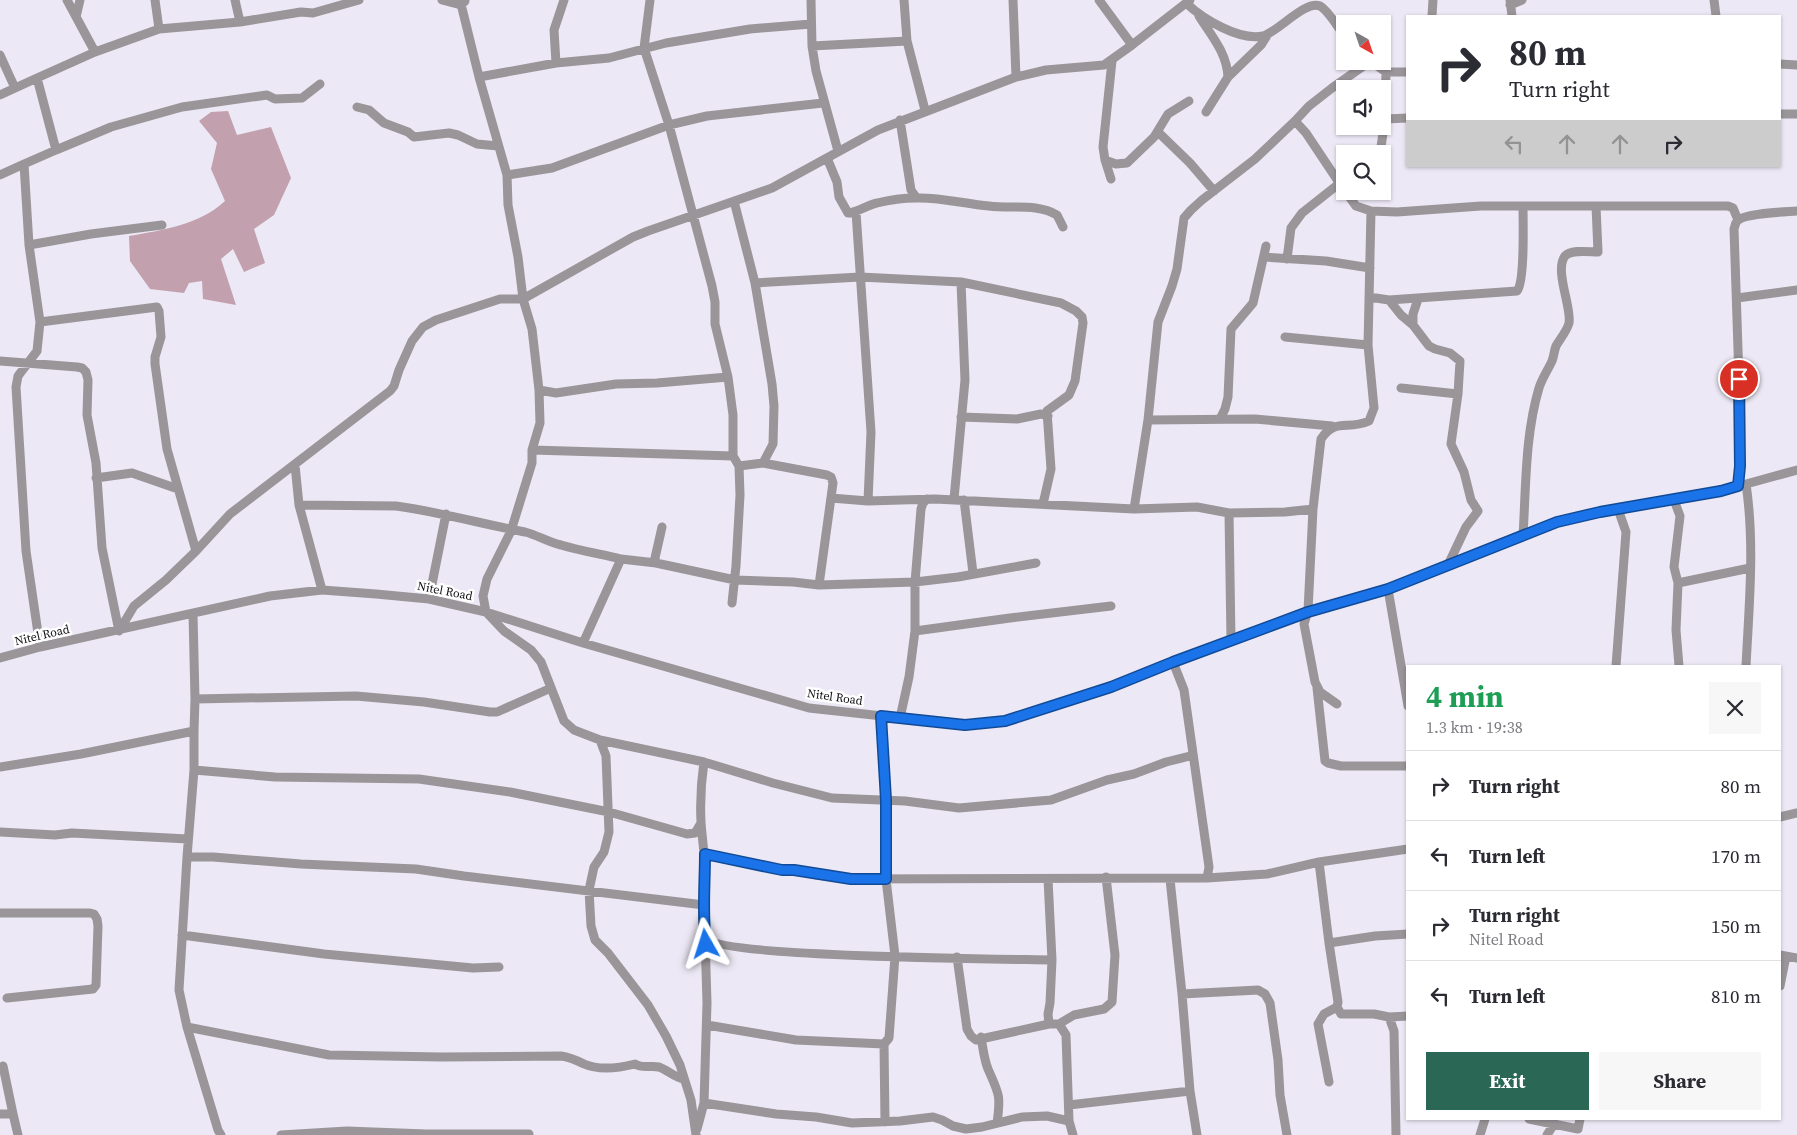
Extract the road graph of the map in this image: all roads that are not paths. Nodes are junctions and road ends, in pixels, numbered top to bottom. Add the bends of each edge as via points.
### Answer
1 (66, 0) edge
2 (80, 0) edge
3 (155, 0) edge
4 (235, 0) edge
5 (359, 0) edge
6 (442, 0) edge
7 (564, 0) edge
8 (650, 0) edge
9 (811, 0) edge
10 (904, 0) edge
11 (1013, 0) edge
12 (1099, 0) edge
13 (1433, 0) edge
14 (1522, 0) edge
15 (1714, 0) edge
16 (462, 2) edge
17 (1188, 2) edge
18 (1510, 2) edge
19 (1197, 14) junction
20 (1432, 15) edge
21 (1512, 15) edge
22 (1716, 15) edge
23 (76, 17) junction
24 (240, 22) junction
25 (812, 24) junction
26 (1336, 24) edge
27 (159, 28) junction
28 (1268, 34) junction
29 (907, 40) junction
30 (812, 46) junction
31 (1132, 46) junction
32 (644, 48) junction
33 (94, 52) junction
34 (0, 55) edge
35 (1112, 61) junction
36 (556, 63) junction
37 (1781, 64) edge
38 (1797, 65) edge
39 (1358, 70) edge
40 (1383, 70) edge
41 (1386, 72) junction
42 (1406, 72) edge
43 (478, 77) junction
44 (1016, 77) junction
45 (1228, 77) junction
46 (37, 78) junction
47 (1386, 80) edge
48 (320, 84) dead end
49 (15, 88) junction
50 (0, 95) edge
51 (1189, 101) dead end
52 (824, 103) junction
53 (357, 107) dead end
54 (925, 110) junction
55 (1206, 112) dead end
56 (1781, 114) edge
57 (1797, 114) edge
58 (1406, 118) edge
59 (1391, 119) edge
60 (900, 120) junction
61 (1295, 121) junction
62 (669, 125) junction
63 (1158, 132) junction
64 (498, 146) junction
65 (56, 150) junction
66 (838, 151) junction
67 (827, 158) junction
68 (1105, 160) junction
69 (24, 164) junction
70 (1336, 173) edge
71 (0, 175) edge
72 (507, 175) junction
73 (1111, 179) dead end
74 (1336, 186) edge
75 (1214, 191) junction
76 (916, 198) junction
77 (1352, 200) edge
78 (734, 201) junction
79 (1523, 206) junction
80 (1596, 206) junction
81 (1371, 210) junction
82 (1797, 211) edge
83 (856, 212) junction
84 (693, 215) junction
85 (1738, 220) junction
86 (162, 225) dead end
87 (1063, 227) dead end
88 (29, 245) junction
89 (1266, 246) dead end
90 (1264, 257) junction
91 (1287, 259) junction
92 (1370, 268) junction
93 (860, 277) junction
94 (961, 282) junction
95 (755, 283) junction
96 (1797, 290) edge
97 (1369, 297) junction
98 (1737, 298) junction
99 (523, 299) junction
100 (1418, 299) junction
101 (1389, 300) junction
102 (40, 322) junction
103 (1413, 324) junction
104 (1285, 338) dead end
105 (1368, 345) junction
106 (0, 361) edge
107 (30, 362) junction
108 (728, 377) junction
109 (1401, 388) dead end
110 (539, 390) junction
111 (1458, 394) junction
112 (1048, 416) junction
113 (961, 417) junction
114 (1220, 419) junction
115 (1148, 420) junction
116 (1332, 426) junction
117 (532, 450) junction
118 (733, 456) junction
119 (763, 463) junction
120 (295, 465) junction
121 (739, 466) junction
122 (1797, 470) edge
123 (96, 478) junction
124 (1742, 485) junction
125 (178, 489) junction
126 (831, 498) junction
127 (927, 499) junction
128 (954, 499) junction
129 (964, 500) junction
130 (1674, 500) junction
131 (868, 501) junction
132 (299, 504) junction
133 (1043, 504) junction
134 (1313, 508) junction
135 (1134, 509) junction
136 (1618, 509) junction
137 (1229, 513) junction
138 (446, 514) junction
139 (662, 527) dead end
140 (511, 530) junction
141 (1523, 536) junction
142 (196, 552) junction
143 (621, 559) junction
144 (656, 563) junction
145 (1036, 563) dead end
146 (1448, 565) junction
147 (1750, 568) junction
148 (973, 573) junction
149 (735, 580) junction
150 (915, 582) junction
151 (1678, 583) junction
152 (819, 585) junction
153 (1388, 589) junction
154 (322, 590) junction
155 (429, 599) junction
156 (732, 603) dead end
157 (1111, 606) dead end
158 (486, 612) junction
159 (1308, 612) junction
160 (193, 614) junction
161 (119, 631) junction
162 (915, 631) junction
163 (1231, 640) junction
164 (583, 643) junction
165 (40, 647) junction
166 (0, 658) edge
167 (1173, 662) junction
168 (1616, 665) edge
169 (1679, 665) edge
170 (1746, 665) edge
171 (551, 688) junction
172 (1317, 688) junction
173 (1406, 694) edge
174 (195, 699) junction
175 (1337, 704) dead end
176 (881, 716) junction
177 (900, 718) junction
178 (194, 731) junction
179 (600, 740) junction
180 (1192, 754) junction
181 (704, 762) junction
182 (1406, 766) edge
183 (0, 767) edge
184 (194, 770) junction
185 (886, 800) junction
186 (609, 812) junction
187 (1797, 813) edge
188 (1781, 818) edge
189 (701, 823) junction
190 (0, 832) edge
191 (188, 839) junction
192 (1406, 850) edge
193 (705, 854) junction
194 (187, 857) junction
195 (1319, 862) junction
196 (1209, 866) junction
197 (1106, 877) junction
198 (1207, 878) junction
199 (1218, 878) junction
200 (886, 879) junction
201 (1048, 879) junction
202 (1170, 879) junction
203 (590, 890) junction
204 (704, 905) junction
205 (0, 913) edge
206 (704, 931) junction
207 (1406, 934) edge
208 (182, 935) junction
209 (1329, 943) junction
210 (1783, 955) edge
211 (895, 956) junction
212 (957, 957) junction
213 (1797, 958) edge
214 (1052, 960) junction
215 (499, 966) dead end
216 (1781, 976) edge
217 (1182, 994) junction
218 (7, 998) dead end
219 (1337, 1007) junction
220 (1406, 1016) edge
221 (1389, 1017) junction
222 (1049, 1024) junction
223 (1059, 1024) junction
224 (707, 1025) junction
225 (188, 1027) junction
226 (981, 1038) junction
227 (884, 1044) junction
228 (3, 1066) dead end
229 (684, 1079) junction
230 (1329, 1082) dead end
231 (1190, 1092) junction
232 (704, 1103) junction
233 (1069, 1105) junction
234 (0, 1114) edge
235 (13, 1114) junction
236 (1485, 1120) edge
237 (1534, 1120) edge
238 (1580, 1120) edge
239 (1069, 1121) junction
240 (885, 1122) junction
241 (997, 1123) junction
242 (1554, 1124) junction
243 (347, 1133) edge
244 (426, 1134) edge
245 (529, 1134) dead end
246 (18, 1135) edge
247 (221, 1135) edge
248 (281, 1135) edge
249 (696, 1135) edge
250 (1072, 1135) edge
251 (1197, 1135) edge
252 (1287, 1135) edge
253 (1396, 1135) edge
254 (1480, 1135) edge
255 (1547, 1135) edge

1 - 23 street
2 - 23 street
3 - 27 street
4 - 24 street
5 - 24 street via 313,13
6 - 16 street
7 - 36 street via 554,30
8 - 32 street
9 - 25 street
10 - 29 street
11 - 44 street
12 - 31 street
13 - 20 street
14 - 18 street
15 - 22 street
16 - 43 street
17 - 19 street
17 - 31 street
18 - 21 street
19 - 28 street via 1227,30 1253,36
19 - 45 street via 1222,53
23 - 33 street
24 - 27 street
25 - 30 street
25 - 32 street via 750,29
26 - 28 street via 1319,6 1311,5
27 - 33 street
28 - 45 street
29 - 30 street
29 - 54 street
30 - 52 street
31 - 35 street
32 - 36 street via 609,58
32 - 62 street
33 - 46 street
34 - 49 street
35 - 44 street via 1104,65 1046,70
35 - 68 street via 1104,130
36 - 43 street
37 - 38 street
39 - 61 street via 1309,106
40 - 41 street
41 - 42 street
41 - 47 street
43 - 64 street
44 - 54 street
45 - 55 street
46 - 49 street
46 - 65 street
48 - 65 street via 302,98 275,99 267,95 182,107 111,127
49 - 50 street
51 - 63 street via 1168,114
52 - 62 street via 707,116
52 - 66 street
53 - 64 street via 414,137 449,133 477,144
54 - 60 street
56 - 57 street
58 - 59 street
60 - 66 street
60 - 76 street via 911,190
61 - 70 street
61 - 75 street via 1255,159
62 - 72 street via 552,168
62 - 84 street
63 - 68 street via 1127,163
63 - 75 street
64 - 72 street
65 - 69 street
66 - 67 street
67 - 78 street via 772,188
67 - 83 street via 839,197 848,212
68 - 73 street
69 - 71 street
69 - 88 street
72 - 99 street via 508,205
74 - 91 street via 1302,212 1291,228
75 - 115 street via 1184,218 1172,286 1158,322
76 - 83 street via 878,203
76 - 87 street via 1043,210 1057,215
77 - 81 street via 1356,206
78 - 84 street
78 - 95 street
79 - 80 street
79 - 81 street via 1397,212
79 - 100 street via 1520,288 1511,292
80 - 85 street via 1728,206 1733,208
80 - 141 street via 1598,252 1569,253 1562,265 1569,324 1555,348 1538,391 1530,434
81 - 92 street
82 - 85 street via 1746,216
83 - 93 street
84 - 99 street via 633,238
84 - 108 street via 715,295 715,324
85 - 98 street via 1734,229
86 - 88 street
88 - 102 street
89 - 90 street
90 - 91 street
90 - 114 street via 1253,303 1232,329 1228,397
91 - 92 street
92 - 97 street
93 - 94 street
93 - 95 street
93 - 131 street via 871,432
94 - 112 street via 1061,303 1082,317 1075,381 1069,395 1047,411
94 - 113 street via 964,380
95 - 119 street via 774,406 773,444
96 - 98 street
97 - 101 street
97 - 105 street
98 - 124 street
99 - 110 street via 532,329
99 - 120 street via 500,300 423,327 412,341 390,391
100 - 101 street
100 - 103 street
101 - 103 street
102 - 107 street via 37,351
102 - 125 street via 157,307 161,337 155,364 167,449
103 - 111 street via 1429,346 1450,353 1460,361
104 - 105 street
105 - 116 street via 1374,408 1369,421 1359,426
106 - 107 street
107 - 123 street via 77,367 86,372 87,415
107 - 165 street via 18,376 16,386 26,551
108 - 110 street via 616,384 556,392
108 - 118 street via 733,416
109 - 111 street
110 - 117 street via 540,423
111 - 146 street via 1451,444 1478,511
112 - 113 street via 1041,414 1017,419
112 - 133 street via 1051,469
113 - 128 street
114 - 115 street
114 - 116 street
115 - 135 street
116 - 134 street via 1321,439
117 - 118 street
117 - 140 street via 532,463
118 - 121 street
119 - 121 street
119 - 126 street via 827,475 833,483
120 - 132 street
120 - 142 street via 230,514
121 - 149 street
122 - 124 street, Nitel Road
123 - 125 street via 132,472
123 - 161 street via 102,548
124 - 130 street, Nitel Road
124 - 147 street via 1750,507
125 - 142 street
126 - 131 street
126 - 152 street
127 - 128 street
127 - 131 street
127 - 150 street via 921,509
128 - 129 street
129 - 133 street
129 - 148 street
130 - 136 street, Nitel Road
130 - 151 street via 1680,516 1674,567
132 - 138 street via 396,506
132 - 154 street
133 - 135 street
134 - 137 street
134 - 159 street
135 - 137 street via 1197,507
136 - 141 street, Nitel Road via 1557,522
136 - 168 street via 1626,532
137 - 163 street
138 - 140 street
138 - 155 street
139 - 144 street
140 - 143 street
140 - 158 street via 484,587
141 - 146 street, Nitel Road
142 - 161 street via 134,606
143 - 144 street
143 - 164 street
144 - 149 street
145 - 148 street
146 - 153 street, Nitel Road
147 - 151 street
147 - 170 street
148 - 150 street
149 - 152 street
149 - 156 street
150 - 152 street
150 - 162 street
151 - 169 street via 1676,630
153 - 159 street, Nitel Road
153 - 173 street
154 - 155 street, Nitel Road
154 - 160 street, Nitel Road via 270,596
155 - 158 street, Nitel Road
157 - 162 street
158 - 164 street, Nitel Road
158 - 171 street via 504,631 530,650 540,662
159 - 163 street, Nitel Road
159 - 172 street via 1304,624
160 - 161 street, Nitel Road
160 - 174 street
161 - 165 street, Nitel Road
162 - 177 street
163 - 167 street, Nitel Road
164 - 176 street, Nitel Road via 810,708
165 - 166 street, Nitel Road
167 - 177 street, Nitel Road via 1111,687 1005,721 965,725
167 - 180 street via 1184,690
171 - 174 street via 497,712 356,696
171 - 179 street via 564,721 574,730
172 - 175 street
172 - 182 street via 1328,764
174 - 178 street
176 - 177 street, Nitel Road
176 - 185 street
178 - 183 street
178 - 184 street
179 - 181 street
179 - 186 street via 606,756
180 - 185 street via 1051,800 960,808
180 - 196 street
181 - 185 street via 832,798
181 - 189 street via 700,790
184 - 186 street via 275,777 419,779 510,792
184 - 191 street
185 - 200 street
186 - 189 street via 687,834 695,833
186 - 203 street via 609,832 604,852 594,867
187 - 188 street
189 - 193 street
190 - 191 street
191 - 194 street
192 - 195 street
193 - 200 street via 782,870 851,879
193 - 204 street
194 - 203 street via 416,869
194 - 208 street
195 - 199 street via 1267,874
195 - 209 street
196 - 198 street
196 - 199 street
197 - 201 street
197 - 202 street
197 - 223 street via 1114,955 1112,1002 1104,1008 1074,1015
198 - 199 street
198 - 202 street
200 - 201 street
200 - 211 street
201 - 214 street
202 - 217 street
203 - 204 street
203 - 229 street via 591,926 595,940 648,1006 666,1036
204 - 206 street
205 - 218 street via 90,913 94,914 98,926 96,985 93,989
206 - 211 street via 709,941 744,949
206 - 224 street
207 - 209 street
208 - 215 street via 324,954 473,968
208 - 225 street via 180,990
209 - 219 street
210 - 213 street
210 - 216 street
211 - 212 street
211 - 227 street via 889,1038
212 - 214 street
212 - 226 street via 968,1029 976,1040
214 - 222 street
217 - 231 street
217 - 252 street via 1258,990 1265,994 1270,1003
219 - 221 street via 1341,1014
219 - 230 street via 1324,1014 1318,1024
220 - 221 street
221 - 253 street via 1394,1031
222 - 223 street
222 - 226 street
223 - 233 street via 1067,1041
224 - 227 street via 796,1040
224 - 232 street
225 - 229 street via 329,1055 561,1056 611,1068 635,1064 640,1067 656,1066
225 - 247 street
226 - 241 street via 986,1064 999,1099
227 - 240 street
228 - 235 street
229 - 249 street
231 - 233 street
231 - 251 street
232 - 240 street via 852,1123
232 - 249 street
233 - 239 street
234 - 235 street
235 - 246 street
236 - 254 street
237 - 242 street
238 - 242 street via 1578,1129
239 - 241 street via 1047,1116
239 - 250 street
240 - 241 street via 933,1117 966,1129
242 - 255 street
243 - 244 street
243 - 248 street
244 - 245 street

